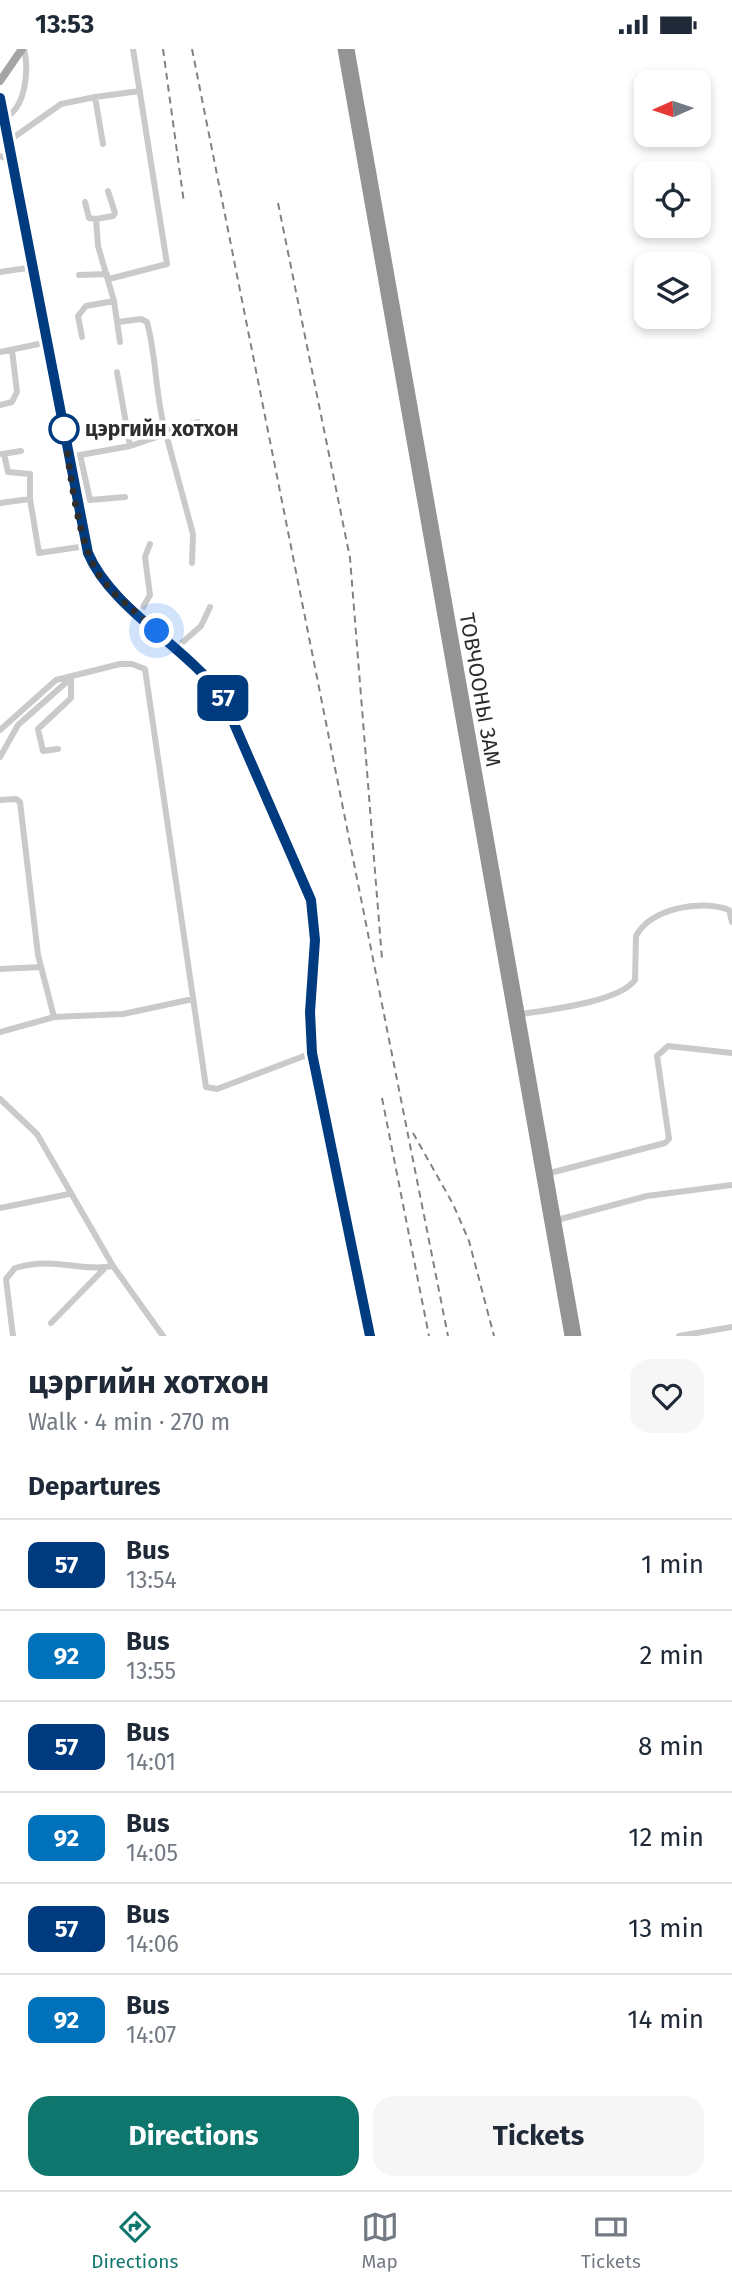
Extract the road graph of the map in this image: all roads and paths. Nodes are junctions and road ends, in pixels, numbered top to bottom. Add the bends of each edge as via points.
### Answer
1 (23, 49) edge
2 (133, 49) edge
3 (342, 49) edge
4 (350, 49) edge
5 (0, 81) edge
6 (140, 91) junction
7 (95, 97) junction
8 (0, 98) edge
9 (6, 117) junction
10 (10, 140) junction
11 (103, 144) dead end
12 (0, 156) edge
13 (15, 161) junction
14 (108, 191) dead end
15 (85, 202) dead end
16 (96, 219) junction
17 (34, 267) junction
18 (0, 272) edge
19 (79, 275) dead end
20 (108, 277) junction
21 (114, 301) junction
22 (118, 321) junction
23 (82, 337) dead end
24 (48, 342) junction
25 (120, 342) dead end
26 (12, 350) junction
27 (0, 352) edge
28 (117, 372) dead end
29 (0, 405) edge
30 (198, 422) dead end
31 (166, 435) junction
32 (130, 446) junction
33 (22, 451) dead end
34 (2, 454) edge
35 (80, 455) junction
36 (69, 457) junction
37 (125, 497) dead end
38 (30, 499) junction
39 (0, 503) edge
40 (150, 544) dead end
41 (86, 546) junction
42 (192, 563) dead end
43 (210, 607) dead end
44 (139, 614) junction
45 (176, 648) junction
46 (71, 678) junction
47 (0, 730) edge
48 (58, 748) dead end
49 (0, 757) edge
50 (0, 800) edge
51 (732, 922) edge
52 (41, 967) junction
53 (0, 969) edge
54 (193, 999) junction
55 (521, 1014) junction
56 (54, 1017) junction
57 (0, 1032) edge
58 (312, 1053) junction
59 (732, 1053) edge
60 (0, 1099) edge
61 (545, 1175) junction
62 (732, 1185) edge
63 (69, 1194) junction
64 (0, 1208) edge
65 (557, 1220) junction
66 (113, 1266) junction
67 (105, 1268) junction
68 (51, 1322) dead end
69 (732, 1327) edge
70 (13, 1336) edge
71 (163, 1336) edge
72 (370, 1336) edge
73 (569, 1336) edge
74 (577, 1336) edge
75 (678, 1336) edge

1 - 5 main road
1 - 9 street via 26,65 19,105
2 - 6 street
3 - 61 highway, ТОВЧООНЫ ЗАМ
4 - 55 highway, ТОВЧООНЫ ЗАМ
6 - 7 street
6 - 20 street via 167,264
7 - 10 street via 61,104
7 - 11 street
8 - 9 main road
9 - 10 main road
10 - 13 main road
12 - 13 street
13 - 17 main road
14 - 16 street via 115,213
15 - 16 street via 89,218
16 - 20 street via 98,246
17 - 18 street
17 - 24 main road
19 - 20 street
20 - 21 street
21 - 22 street
21 - 23 street via 86,306 78,316
22 - 25 street
22 - 31 street via 147,322
24 - 26 street
24 - 36 main road
26 - 27 street
26 - 29 street via 16,396
28 - 32 street
30 - 31 street via 169,429
31 - 32 street
31 - 42 street via 193,534
32 - 35 street
33 - 34 street
34 - 38 street via 8,472 29,473
35 - 36 street
35 - 37 street via 90,500
36 - 41 main road
38 - 39 street
38 - 41 street via 39,553
40 - 44 street via 145,557 150,595
41 - 44 main road via 102,579
43 - 45 street via 201,626
44 - 45 main road
45 - 58 main road via 209,680 229,709 311,900 315,940
46 - 47 street via 56,680
46 - 48 street via 71,698 38,729 43,751
46 - 49 street via 18,725
46 - 54 street via 120,664 132,664 146,673
50 - 52 street via 20,802
51 - 55 street via 729,910 715,904 654,918 636,936 635,980 626,989
52 - 53 street
52 - 56 street
54 - 56 street via 123,1014
54 - 58 street via 205,1084 210,1090
55 - 61 highway, ТОВЧООНЫ ЗАМ
56 - 57 street
58 - 72 main road
59 - 61 street via 667,1046 657,1056 669,1139
60 - 63 street via 37,1134
61 - 65 highway, ТОВЧООНЫ ЗАМ
61 - 73 highway, ТОВЧООНЫ ЗАМ
62 - 65 street via 647,1196
63 - 64 street
63 - 66 street
65 - 74 highway, ТОВЧООНЫ ЗАМ
66 - 67 street
66 - 71 street
67 - 68 street
67 - 70 street via 51,1261 15,1268 6,1279
69 - 75 street

